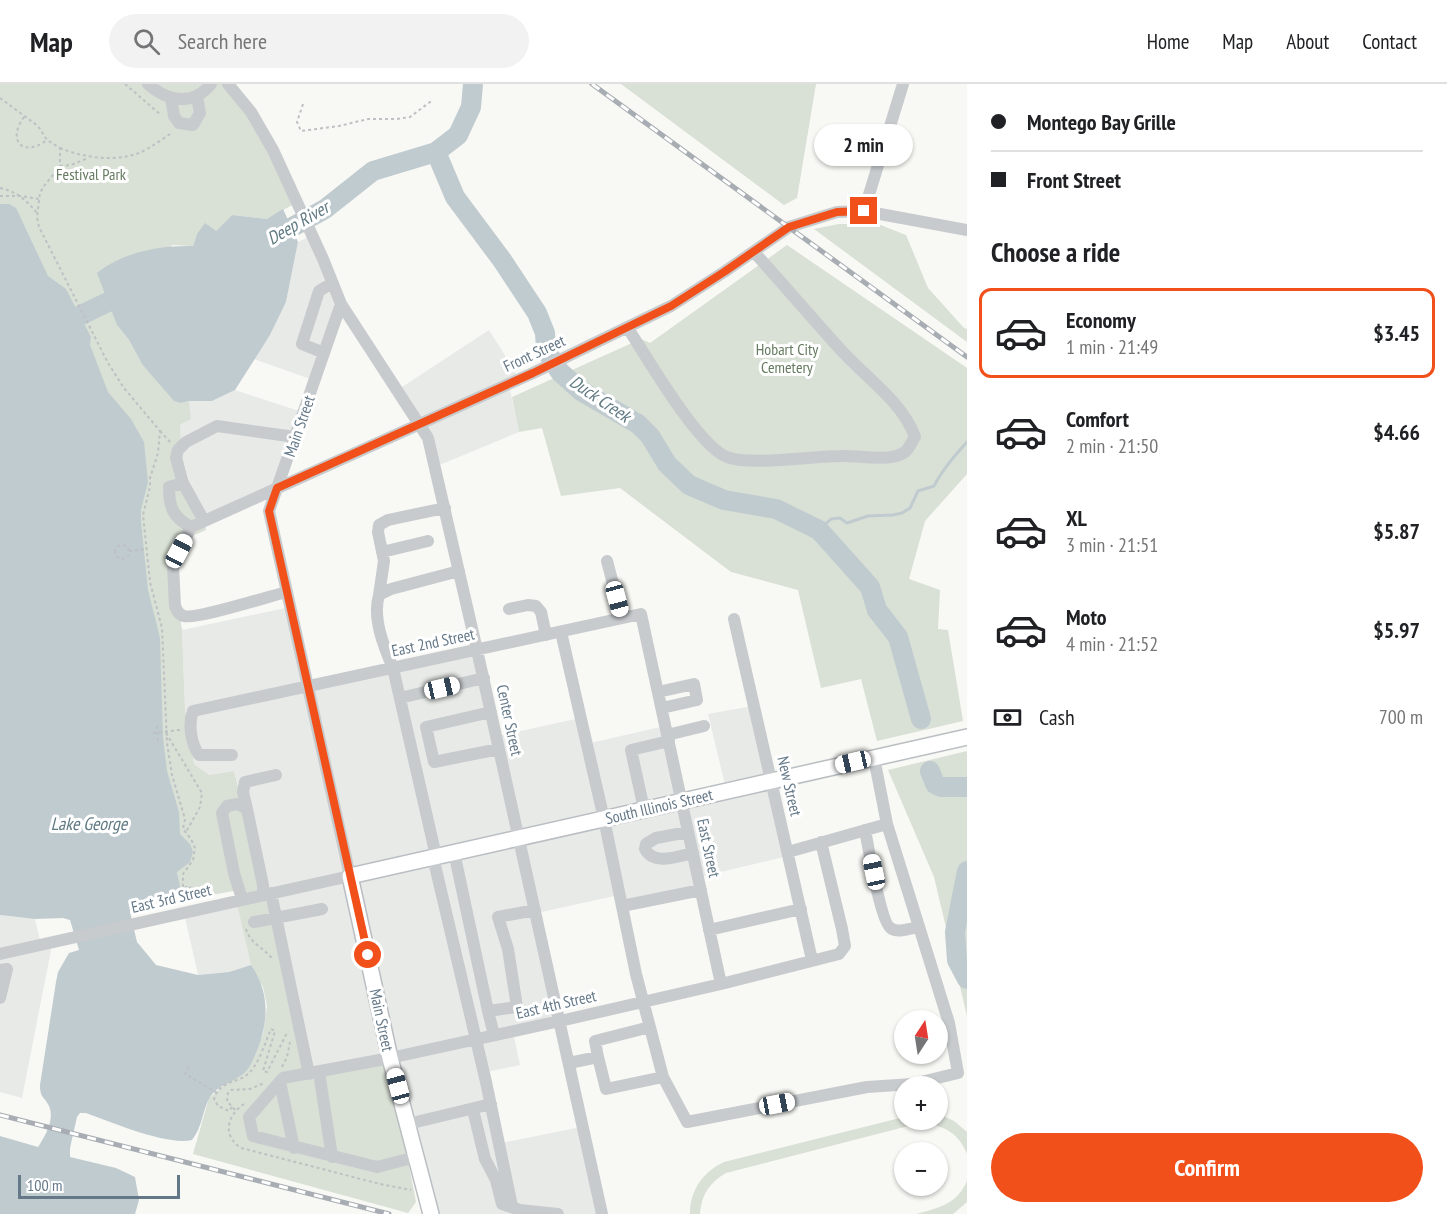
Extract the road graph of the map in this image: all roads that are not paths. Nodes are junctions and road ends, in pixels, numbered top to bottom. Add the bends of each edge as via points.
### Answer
1 (148, 84) edge
2 (211, 84) edge
3 (228, 84) edge
4 (903, 84) edge
5 (197, 97) junction
6 (171, 98) junction
7 (864, 211) junction
8 (967, 230) edge
9 (754, 252) junction
10 (332, 283) junction
11 (340, 304) junction
12 (627, 327) junction
13 (324, 353) junction
14 (419, 424) junction
15 (295, 437) junction
16 (183, 483) junction
17 (277, 488) junction
18 (445, 508) junction
19 (208, 519) junction
20 (191, 527) junction
21 (428, 541) dead end
22 (382, 552) junction
23 (607, 561) dead end
24 (459, 571) junction
25 (287, 592) junction
26 (379, 595) junction
27 (509, 609) dead end
28 (641, 614) joint
29 (622, 618) junction
30 (734, 619) dead end
31 (561, 632) junction
32 (546, 635) junction
33 (477, 650) junction
34 (393, 668) junction
35 (484, 678) junction
36 (309, 686) junction
37 (658, 692) junction
38 (400, 698) junction
39 (662, 708) junction
40 (491, 712) junction
41 (704, 726) dead end
42 (967, 737) edge
43 (668, 738) junction
44 (499, 749) junction
45 (232, 755) dead end
46 (874, 758) junction
47 (276, 775) dead end
48 (772, 780) junction
49 (681, 801) junction
50 (247, 809) junction
51 (644, 809) junction
52 (604, 819) junction
53 (887, 824) junction
54 (865, 830) junction
55 (688, 832) junction
56 (519, 838) junction
57 (821, 842) junction
58 (453, 852) junction
59 (788, 852) junction
60 (693, 853) junction
61 (435, 857) junction
62 (350, 876) junction
63 (701, 890) junction
64 (267, 894) junction
65 (242, 899) junction
66 (622, 906) junction
67 (322, 909) dead end
68 (801, 909) junction
69 (535, 910) junction
70 (276, 917) junction
71 (250, 924) road end
72 (920, 927) junction
73 (709, 930) junction
74 (0, 954) edge
75 (812, 960) junction
76 (0, 970) edge
77 (721, 984) junction
78 (0, 998) edge
79 (643, 1001) junction
80 (517, 1007) junction
81 (488, 1011) junction
82 (560, 1021) junction
83 (650, 1027) junction
84 (521, 1029) junction
85 (494, 1035) junction
86 (476, 1039) junction
87 (598, 1057) junction
88 (390, 1058) junction
89 (569, 1063) junction
90 (311, 1074) junction
91 (281, 1076) junction
92 (663, 1077) junction
93 (491, 1107) junction
94 (474, 1114) junction
95 (408, 1126) junction
96 (294, 1148) junction
97 (333, 1157) junction
98 (416, 1157) junction
99 (505, 1171) junction
100 (492, 1174) junction
101 (512, 1206) junction
102 (431, 1214) edge
103 (558, 1214) edge
104 (602, 1214) edge

1 - 6 street
2 - 5 street
3 - 10 street, Center Street via 251,112 289,183
4 - 7 street
5 - 6 street
5 - 6 street via 200,113 193,125 179,123
7 - 8 street, Front Street
7 - 9 street, Front Street via 837,212 789,227
9 - 12 street, Front Street via 671,306
9 - 12 street via 910,422 915,436 904,452 884,458 727,458 711,447 685,415
10 - 11 street, Center Street
10 - 13 street via 319,291 302,344
11 - 13 street, Main Street
11 - 14 street, Center Street
12 - 14 street, Front Street
13 - 15 street, Main Street
14 - 17 street, Front Street
14 - 18 street, Center Street via 428,438
15 - 16 street via 217,426 178,450 176,458
15 - 17 street, Main Street
16 - 19 street
16 - 20 street via 169,487 169,504 180,520
17 - 19 street, Front Street
17 - 25 street, Main Street via 269,511
18 - 22 street via 379,525
18 - 24 street, Center Street
19 - 20 street, Front Street
20 - 25 street via 173,565 175,606 181,615 209,613
21 - 22 street
22 - 26 street
23 - 29 street
24 - 26 street
24 - 33 street, Center Street
25 - 36 street, Main Street
26 - 34 street via 375,606
27 - 32 street via 536,606
28 - 29 street, East 2nd Street
28 - 37 street, East Street
29 - 31 street, East 2nd Street
30 - 48 street, New Street
31 - 32 street, East 2nd Street
31 - 52 street
32 - 33 street, East 2nd Street
33 - 34 street, East 2nd Street
33 - 35 street, Center Street
34 - 36 street, East 2nd Street
34 - 38 street
35 - 38 street
35 - 40 street, Center Street
36 - 45 street, East 2nd Street via 193,711 190,719 199,755
36 - 62 street, Main Street
37 - 39 street, East Street
37 - 39 street via 693,684 697,700
38 - 61 street
39 - 43 street, East Street
40 - 44 street, Center Street
40 - 44 street via 426,727 434,762
41 - 43 street
42 - 46 main road, South Illinois Street
43 - 49 street, East Street
43 - 51 street via 631,750
44 - 56 street, Center Street
46 - 48 main road, South Illinois Street
46 - 53 street
47 - 50 street via 246,782 243,792
48 - 49 main road, South Illinois Street
48 - 59 street, New Street
49 - 51 main road, South Illinois Street
49 - 55 street, East Street
50 - 64 street
50 - 65 street via 237,804 226,806 222,813
51 - 52 main road, South Illinois Street
52 - 56 main road, South Illinois Street
52 - 66 street
53 - 54 street
53 - 72 street
54 - 57 street
54 - 72 street via 888,927
55 - 60 street, East Street
55 - 60 street via 656,838 645,849 658,859
56 - 58 main road, South Illinois Street
56 - 69 street, Center Street
57 - 59 street
57 - 75 street, East 4th Street via 844,946 839,954
58 - 61 main road, South Illinois Street
58 - 81 street
59 - 68 street, New Street
60 - 63 street, East Street
61 - 62 main road, South Illinois Street
61 - 86 street
62 - 64 street, East 3rd Street
62 - 88 main road, Main Street
63 - 66 street
63 - 73 street, East Street
64 - 65 street, East 3rd Street
64 - 70 street
65 - 74 street, East 3rd Street
66 - 79 street
67 - 70 street
68 - 73 street
68 - 75 street, New Street
69 - 80 street via 498,917 508,949
69 - 82 street, Center Street
70 - 71 street
70 - 90 street
72 - 92 street via 949,1023 958,1073 687,1122
73 - 77 street, East Street
75 - 77 street, East 4th Street
76 - 78 street via 7,969
77 - 79 street, East 4th Street
79 - 82 street, East 4th Street
79 - 83 street
80 - 81 street
80 - 84 street
81 - 85 street
82 - 84 street, East 4th Street
82 - 89 street, Center Street
83 - 87 street via 595,1041
83 - 92 street
84 - 85 street, East 4th Street
85 - 86 street, East 4th Street
86 - 88 street, East 4th Street
86 - 93 street
87 - 89 street
87 - 92 street via 606,1089
88 - 90 street, East 4th Street
88 - 95 main road, Main Street
89 - 104 street, Center Street
90 - 91 street, East 4th Street
90 - 97 street
91 - 96 street
91 - 96 street via 249,1117 253,1136
93 - 94 street
93 - 95 street
93 - 99 street
94 - 95 street
94 - 100 street
95 - 98 main road, Main Street
96 - 97 street
97 - 98 street via 377,1167
98 - 102 main road, Main Street
99 - 100 street
99 - 101 street
100 - 101 street via 502,1204
101 - 103 street

